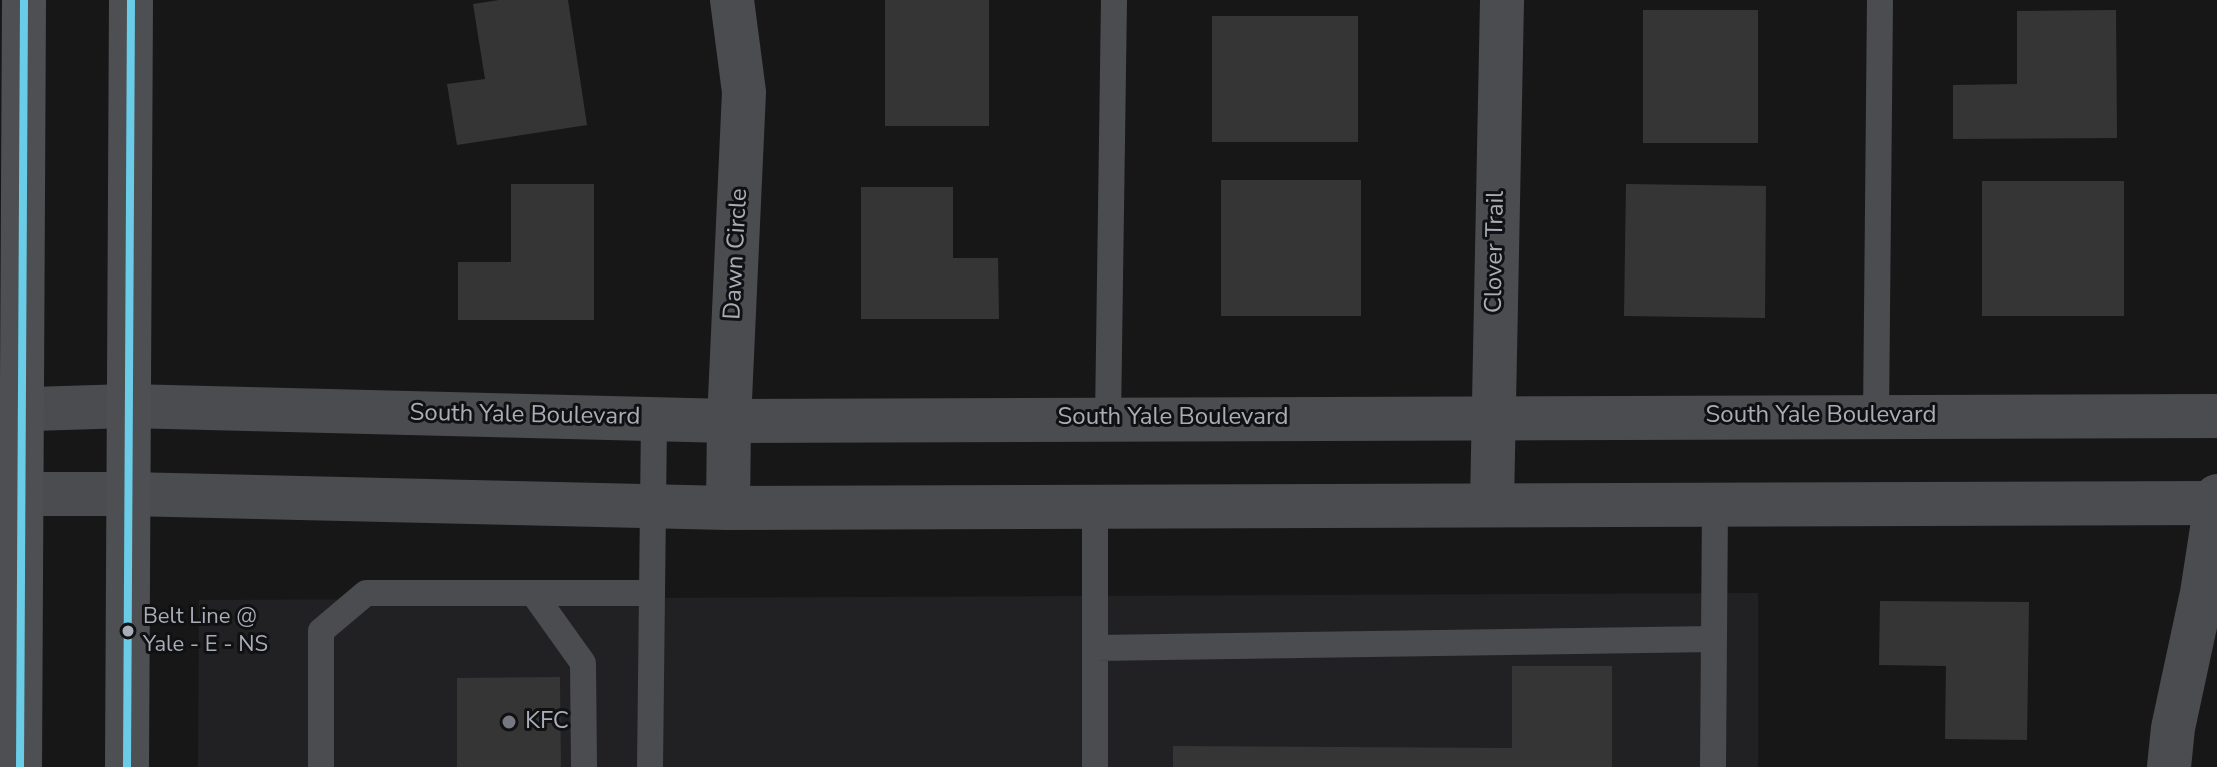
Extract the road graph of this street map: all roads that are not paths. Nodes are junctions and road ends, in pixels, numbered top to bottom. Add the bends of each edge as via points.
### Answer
1 (24, 0) edge
2 (131, 0) edge
3 (732, 0) edge
4 (1114, 0) edge
5 (1502, 0) edge
6 (1880, 0) edge
7 (128, 406) junction
8 (11, 410) edge
9 (2217, 416) edge
10 (1492, 417) junction
11 (1876, 417) junction
12 (1108, 419) junction
13 (654, 420) junction
14 (729, 421) junction
15 (10, 494) edge
16 (129, 494) junction
17 (2216, 501) edge
18 (1492, 504) junction
19 (1715, 504) junction
20 (1095, 506) junction
21 (654, 507) junction
22 (728, 508) junction
23 (533, 593) junction
24 (652, 593) junction
25 (1714, 639) junction
26 (1095, 648) junction
27 (20, 767) edge
28 (127, 767) edge
29 (321, 767) edge
30 (584, 767) edge
31 (650, 767) edge
32 (1095, 767) edge
33 (1713, 767) edge
34 (2169, 767) edge

1 - 8 main road
2 - 7 main road
3 - 14 street, Dawn Circle via 744,92
4 - 12 lane
5 - 10 street, Clover Trail
6 - 11 lane
7 - 8 street, South Yale Boulevard
7 - 13 street, South Yale Boulevard
7 - 16 main road
8 - 15 main road
9 - 11 street, South Yale Boulevard
10 - 11 street, South Yale Boulevard
10 - 12 street, South Yale Boulevard
10 - 18 street, Clover Trail
12 - 14 street, South Yale Boulevard
13 - 14 street, South Yale Boulevard
13 - 21 lane
14 - 22 street, Dawn Circle
15 - 16 street
15 - 27 main road
16 - 21 street
16 - 28 main road
17 - 19 street
17 - 34 street
18 - 19 street
18 - 20 street
19 - 25 lane
20 - 22 street
20 - 26 lane
21 - 22 street
21 - 24 lane
23 - 24 lane
23 - 29 lane via 366,593 321,631
23 - 30 lane via 583,663
24 - 31 lane
25 - 26 lane
25 - 33 lane
26 - 32 lane

